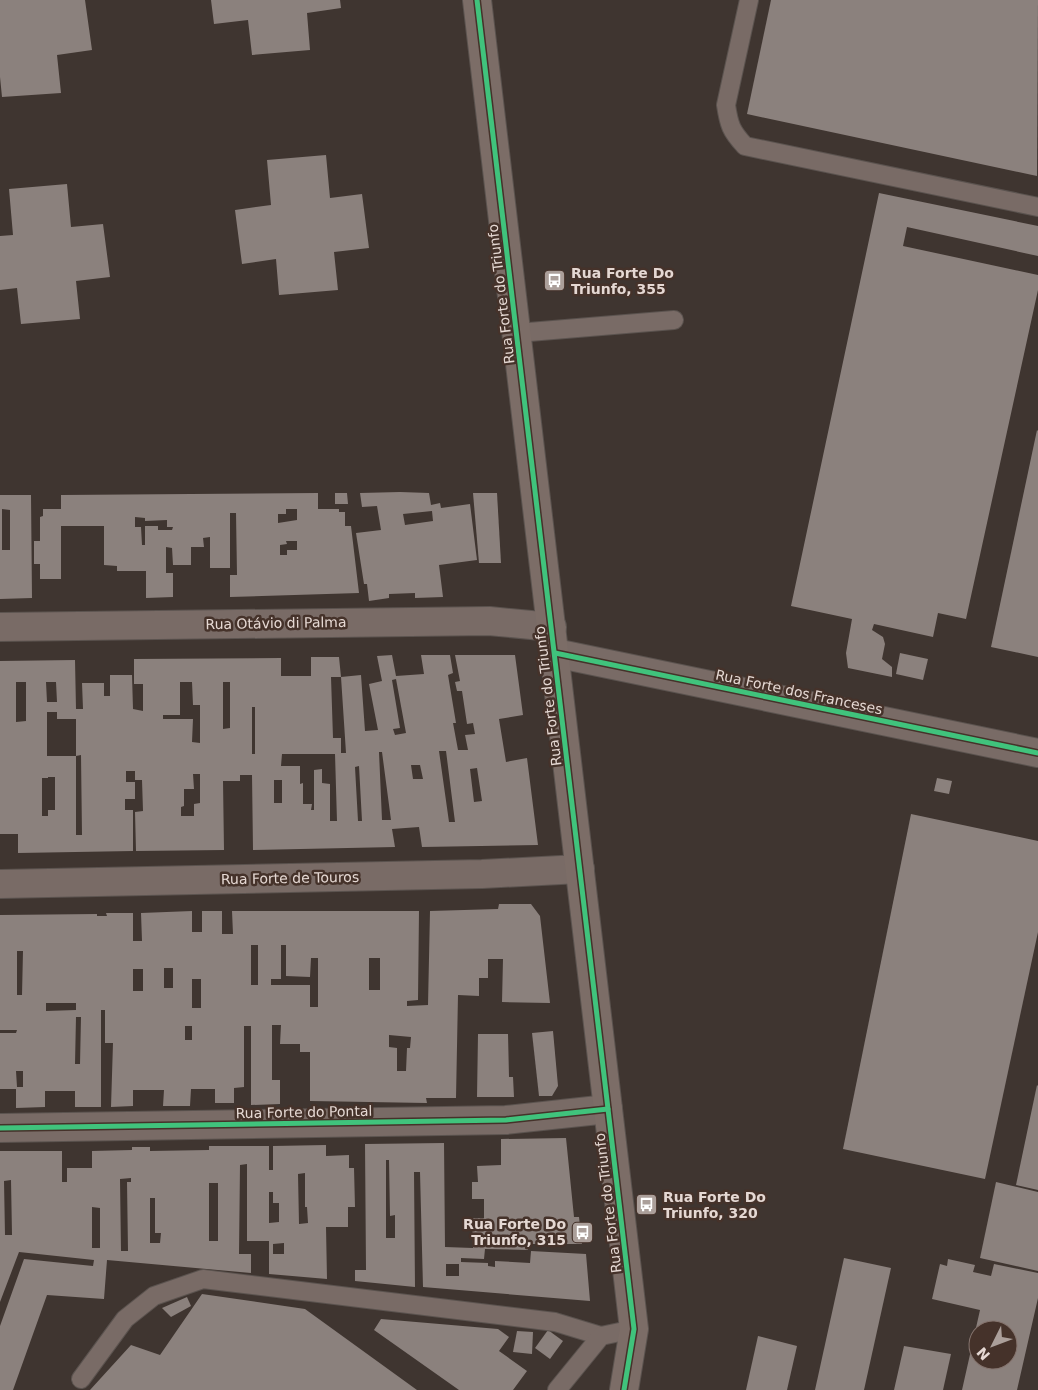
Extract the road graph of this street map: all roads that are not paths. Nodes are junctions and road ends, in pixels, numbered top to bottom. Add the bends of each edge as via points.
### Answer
1 (477, 0) edge
2 (749, 0) edge
3 (1038, 207) edge
4 (674, 320) dead end
5 (517, 332) junction
6 (0, 627) edge
7 (552, 627) junction
8 (554, 653) junction
9 (1038, 753) edge
10 (580, 869) junction
11 (0, 884) edge
12 (608, 1109) junction
13 (0, 1128) edge
14 (634, 1329) junction
15 (601, 1336) junction
16 (81, 1379) dead end
17 (557, 1390) edge
18 (624, 1390) edge

1 - 5 street, Rua Forte do Triunfo
2 - 3 lane via 726,105 733,134 744,146
4 - 5 lane
5 - 7 street, Rua Forte do Triunfo
6 - 7 street, Rua Otávio di Palma via 480,621
7 - 8 street, Rua Forte do Triunfo
8 - 9 street, Rua Forte dos Franceses
8 - 10 street, Rua Forte do Triunfo
10 - 11 street, Rua Forte de Touros
10 - 12 street, Rua Forte do Triunfo
12 - 13 street, Rua Forte do Pontal via 506,1120
12 - 14 street, Rua Forte do Triunfo
14 - 15 lane
14 - 18 street, Rua Forte do Triunfo
15 - 16 lane via 555,1322 203,1280 154,1296 125,1318
15 - 17 lane

